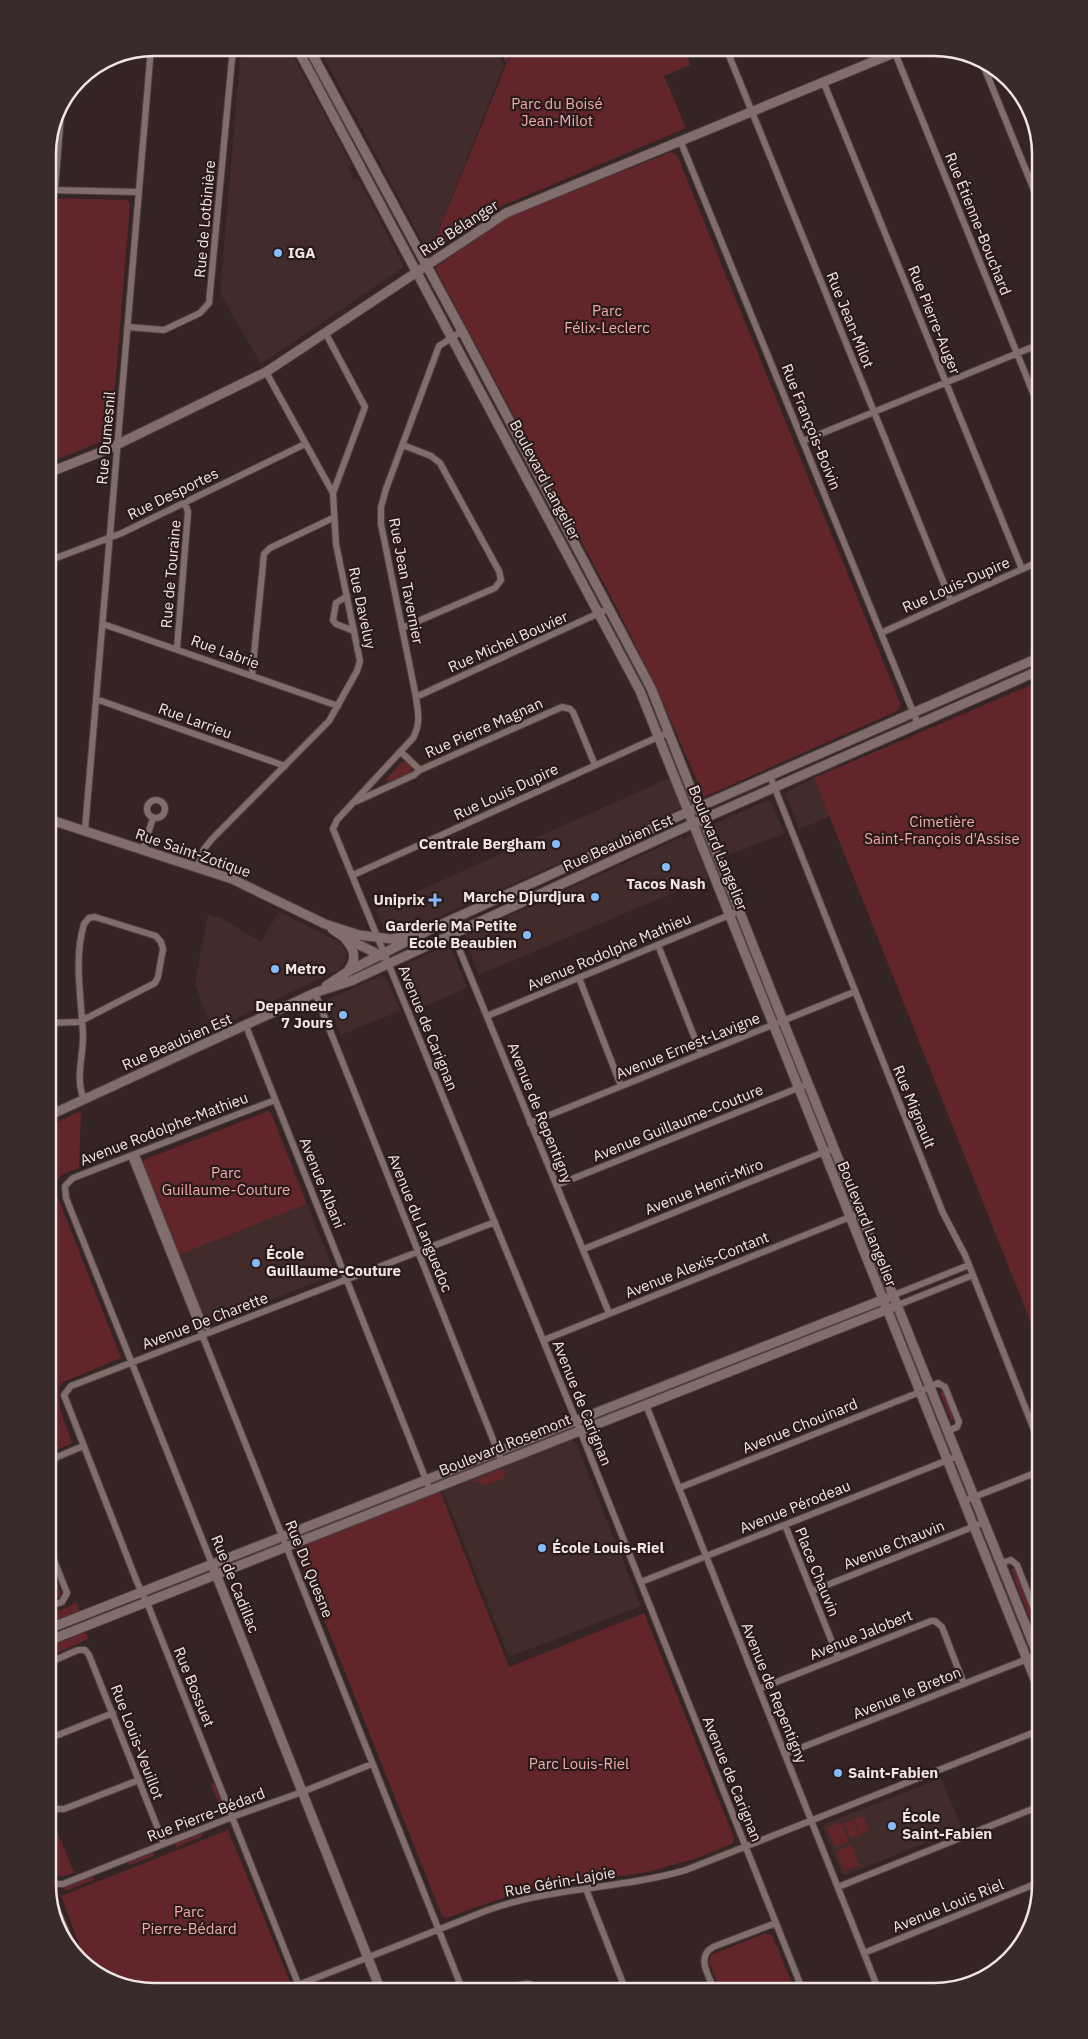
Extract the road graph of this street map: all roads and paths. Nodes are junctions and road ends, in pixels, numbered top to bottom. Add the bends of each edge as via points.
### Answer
1 (150, 56) edge
2 (232, 56) edge
3 (301, 56) edge
4 (313, 56) edge
5 (729, 56) edge
6 (880, 56) edge
7 (896, 56) edge
8 (986, 72) edge
9 (823, 81) junction
10 (751, 111) junction
11 (59, 132) edge
12 (680, 140) junction
13 (56, 176) edge
14 (1032, 184) edge
15 (56, 189) edge
16 (138, 192) junction
17 (426, 265) junction
18 (417, 272) junction
19 (128, 327) junction
20 (462, 331) junction
21 (325, 332) junction
22 (452, 337) junction
23 (1032, 347) edge
24 (1017, 353) junction
25 (266, 372) junction
26 (946, 382) junction
27 (1032, 390) edge
28 (874, 412) junction
29 (803, 441) junction
30 (119, 444) junction
31 (306, 444) junction
32 (402, 445) junction
33 (56, 470) edge
34 (333, 493) junction
35 (184, 503) junction
36 (333, 518) junction
37 (110, 537) junction
38 (56, 558) edge
39 (1032, 565) edge
40 (1022, 569) junction
41 (347, 596) junction
42 (951, 601) junction
43 (610, 608) junction
44 (600, 613) junction
45 (103, 624) junction
46 (402, 628) junction
47 (354, 631) junction
48 (881, 633) junction
49 (177, 648) junction
50 (1032, 661) edge
51 (1032, 674) edge
52 (252, 675) junction
53 (416, 697) junction
54 (96, 699) junction
55 (338, 706) junction
56 (913, 713) junction
57 (918, 724) junction
58 (669, 732) junction
59 (659, 737) junction
60 (401, 752) junction
61 (595, 765) junction
62 (284, 766) junction
63 (420, 770) junction
64 (770, 776) junction
65 (774, 788) junction
66 (353, 802) junction
67 (699, 807) junction
68 (690, 811) junction
69 (153, 818) dead end
70 (704, 819) junction
71 (56, 821) edge
72 (694, 823) junction
73 (333, 826) joint
74 (85, 830) junction
75 (143, 850) junction
76 (197, 867) junction
77 (566, 868) junction
78 (353, 875) junction
79 (572, 879) junction
80 (496, 900) junction
81 (502, 911) junction
82 (739, 911) junction
83 (730, 915) junction
84 (448, 922) junction
85 (326, 924) junction
86 (453, 933) junction
87 (419, 935) junction
88 (344, 938) junction
89 (379, 938) junction
90 (658, 946) junction
91 (386, 958) junction
92 (347, 972) junction
93 (579, 978) junction
94 (854, 992) junction
95 (316, 993) junction
96 (487, 1016) junction
97 (81, 1021) junction
98 (783, 1021) junction
99 (56, 1023) edge
100 (773, 1024) junction
101 (246, 1026) junction
102 (701, 1054) junction
103 (808, 1084) junction
104 (621, 1086) junction
105 (798, 1088) junction
106 (84, 1099) junction
107 (275, 1100) junction
108 (56, 1112) edge
109 (530, 1123) junction
110 (834, 1148) junction
111 (824, 1152) junction
112 (133, 1155) junction
113 (557, 1185) junction
114 (65, 1186) joint
115 (860, 1213) junction
116 (850, 1218) junction
117 (495, 1222) junction
118 (584, 1249) junction
119 (418, 1252) junction
120 (969, 1265) junction
121 (973, 1276) junction
122 (346, 1279) junction
123 (894, 1295) junction
124 (883, 1299) junction
125 (898, 1305) junction
126 (887, 1309) junction
127 (609, 1313) junction
128 (207, 1327) dead end
129 (202, 1335) junction
130 (544, 1340) junction
131 (132, 1362) junction
132 (931, 1387) junction
133 (65, 1392) joint
134 (920, 1392) junction
135 (646, 1405) junction
136 (576, 1420) junction
137 (1032, 1425) edge
138 (580, 1430) junction
139 (948, 1431) junction
140 (83, 1446) junction
141 (498, 1452) junction
142 (958, 1456) junction
143 (56, 1458) edge
144 (948, 1461) junction
145 (502, 1462) junction
146 (1032, 1474) edge
147 (426, 1480) junction
148 (679, 1488) junction
149 (430, 1490) junction
150 (974, 1497) junction
151 (964, 1501) junction
152 (985, 1522) junction
153 (785, 1525) junction
154 (974, 1526) junction
155 (282, 1536) junction
156 (286, 1546) junction
157 (706, 1556) junction
158 (1001, 1563) junction
159 (212, 1564) junction
160 (56, 1566) edge
161 (216, 1574) junction
162 (641, 1582) junction
163 (812, 1591) junction
164 (142, 1592) junction
165 (146, 1602) junction
166 (1032, 1603) edge
167 (56, 1604) edge
168 (56, 1626) edge
169 (1032, 1637) edge
170 (56, 1638) edge
171 (838, 1657) junction
172 (1032, 1657) edge
173 (1027, 1658) junction
174 (56, 1660) edge
175 (1032, 1671) edge
176 (964, 1684) junction
177 (759, 1689) junction
178 (113, 1713) junction
179 (1032, 1733) edge
180 (56, 1736) edge
181 (785, 1754) junction
182 (372, 1764) junction
183 (139, 1780) junction
184 (302, 1792) junction
185 (1032, 1809) edge
186 (56, 1810) edge
187 (232, 1816) junction
188 (812, 1820) junction
189 (164, 1844) junction
190 (745, 1846) junction
191 (56, 1884) edge
192 (1032, 1885) edge
193 (838, 1887) junction
194 (586, 1889) junction
195 (776, 1923) junction
196 (439, 1929) junction
197 (864, 1953) junction
198 (368, 1957) junction
199 (297, 1983) edge
200 (310, 1983) edge
201 (378, 1983) edge
202 (460, 1983) edge
203 (623, 1983) edge
204 (712, 1983) edge
205 (799, 1983) edge
206 (876, 1983) edge

1 - 16 street, Rue Dumesnil
2 - 19 street, Rue de Lotbinière via 209,303 200,313 164,330
3 - 18 main road, Boulevard Langelier
4 - 17 main road, Boulevard Langelier
5 - 10 street, Rue Jean-Milot
6 - 9 main road, Rue Bélanger
7 - 24 street, Rue Étienne-Bouchard
8 - 14 street
9 - 10 main road, Rue Bélanger
9 - 26 street, Rue Pierre-Auger
10 - 12 main road, Rue Bélanger
10 - 28 street, Rue Jean-Milot
11 - 13 street
12 - 17 main road, Rue Bélanger via 506,213
12 - 29 street, Rue François-Boivin
15 - 16 street
16 - 19 street, Rue Dumesnil
17 - 18 main road, Rue Bélanger
17 - 20 main road, Boulevard Langelier
18 - 21 main road, Rue Bélanger
18 - 22 main road, Boulevard Langelier
19 - 30 street, Rue Dumesnil
20 - 22 street, Rue Jean Tavernier
20 - 43 main road, Boulevard Langelier
21 - 25 main road, Rue Bélanger
21 - 34 street via 366,407
22 - 32 street, Rue Jean Tavernier via 439,346
22 - 44 main road, Boulevard Langelier
23 - 24 street
24 - 26 street
24 - 27 street, Rue Étienne-Bouchard
25 - 30 main road, Rue Bélanger
25 - 31 street, Rue Daveluy
26 - 28 street
26 - 40 street, Rue Pierre-Auger
28 - 29 street
28 - 42 street, Rue Jean-Milot
29 - 48 street, Rue François-Boivin
30 - 33 main road, Rue Bélanger
30 - 37 street, Rue Dumesnil
31 - 34 street, Rue Daveluy
31 - 35 street, Rue Desportes
32 - 46 street, Rue Jean Tavernier via 386,489 381,515
32 - 46 street via 440,463 501,580 495,588
34 - 36 street, Rue Daveluy
35 - 37 street, Rue Desportes
35 - 49 street, Rue de Touraine via 188,512
36 - 41 street, Rue Daveluy
36 - 52 street via 270,548 264,554
37 - 38 street, Rue Desportes
37 - 45 street, Rue Dumesnil
39 - 40 street, Rue Louis-Dupire
40 - 42 street, Rue Louis-Dupire
41 - 47 street, Rue Daveluy
41 - 47 street via 336,602 333,620
42 - 48 street, Rue Louis-Dupire
43 - 44 street, Rue Michel Bouvier
43 - 58 main road, Boulevard Langelier via 651,688
44 - 53 street, Rue Michel Bouvier
44 - 59 main road, Boulevard Langelier via 636,681
45 - 49 street, Rue Labrie
45 - 54 street, Rue Dumesnil
46 - 53 street, Rue Jean Tavernier
47 - 55 street, Rue Daveluy via 359,666
48 - 56 street, Rue François-Boivin
49 - 52 street, Rue Labrie
50 - 56 main road, Rue Beaubien Est
51 - 57 main road, Rue Beaubien Est
52 - 55 street, Rue Labrie
53 - 60 street, Rue Jean Tavernier via 418,728
54 - 62 street, Rue Larrieu
54 - 74 street, Rue Dumesnil
55 - 62 street, Rue Daveluy via 323,727
56 - 57 street, Rue François-Boivin
56 - 64 main road, Rue Beaubien Est
57 - 65 main road, Rue Beaubien Est
58 - 59 street, Rue Louis Dupire
58 - 67 main road, Boulevard Langelier
59 - 61 street, Rue Louis Dupire
59 - 68 main road, Boulevard Langelier
60 - 63 street
60 - 66 street, Rue Jean Tavernier
61 - 63 street, Rue Pierre Magnan via 573,712 562,706
61 - 78 street, Rue Louis Dupire
62 - 76 street, Rue Daveluy via 212,839
63 - 66 street, Rue Pierre Magnan via 414,776
64 - 65 street, Rue Mignault
64 - 67 main road, Rue Beaubien Est
65 - 70 main road, Rue Beaubien Est
65 - 94 street, Rue Mignault
66 - 73 street, Rue Jean Tavernier
67 - 68 main road, Rue Beaubien Est
67 - 70 main road, Boulevard Langelier
68 - 72 main road, Boulevard Langelier
68 - 77 main road, Rue Beaubien Est
69 - 75 street
70 - 72 main road, Rue Beaubien Est
70 - 82 main road, Boulevard Langelier
71 - 74 main road, Rue Saint-Zotique
72 - 79 main road, Rue Beaubien Est
72 - 83 main road, Boulevard Langelier
73 - 78 street, Avenue de Carignan
74 - 75 main road, Rue Saint-Zotique
75 - 76 main road, Rue Saint-Zotique
76 - 85 main road, Rue Saint-Zotique via 242,883
77 - 79 main road
77 - 80 main road, Rue Beaubien Est
78 - 89 street, Avenue de Carignan
79 - 81 main road, Rue Beaubien Est
80 - 81 main road
80 - 84 main road, Rue Beaubien Est
81 - 86 main road, Rue Beaubien Est
82 - 83 street, Avenue Rodolphe Mathieu
82 - 98 main road, Boulevard Langelier
83 - 90 street, Avenue Rodolphe Mathieu
83 - 100 main road, Boulevard Langelier
84 - 86 street, Avenue de Repentigny
84 - 87 main road, Rue Beaubien Est
85 - 88 main road, Rue Saint-Zotique
85 - 89 main road, Rue Saint-Zotique
86 - 91 main road, Rue Beaubien Est
86 - 96 street, Avenue de Repentigny
87 - 89 main road, Rue Beaubien Est
87 - 91 main road, Rue Beaubien Est
88 - 91 main road, Rue Saint-Zotique
88 - 92 main road via 354,956
89 - 91 street, Avenue de Carignan
90 - 93 street, Avenue Rodolphe Mathieu
90 - 102 street
91 - 92 main road, Rue Beaubien Est
91 - 95 main road, Rue Beaubien Est via 351,981
91 - 117 street, Avenue de Carignan
92 - 95 main road, Rue Beaubien Est
93 - 96 street, Avenue Rodolphe Mathieu
93 - 104 street
94 - 98 street, Avenue Ernest-Lavigne
94 - 120 street, Rue Mignault via 943,1213
95 - 101 main road, Rue Beaubien Est
95 - 119 street, Avenue du Languedoc
96 - 109 street, Avenue de Repentigny
97 - 97 street via 79,972 83,929 89,918 99,918 156,936 163,949 154,983
97 - 99 street
97 - 106 street via 80,1087
98 - 100 street, Avenue Ernest-Lavigne
98 - 103 main road, Boulevard Langelier
100 - 102 street, Avenue Ernest-Lavigne
100 - 105 main road, Boulevard Langelier
101 - 106 main road, Rue Beaubien Est
101 - 107 street, Avenue Albani
102 - 104 street, Avenue Ernest-Lavigne
103 - 105 street, Avenue Guillaume-Couture
103 - 110 main road, Boulevard Langelier
104 - 109 street, Avenue Ernest-Lavigne
105 - 111 main road, Boulevard Langelier
105 - 113 street, Avenue Guillaume-Couture
106 - 108 main road, Rue Beaubien Est
107 - 112 street, Avenue Rodolphe-Mathieu
107 - 122 street, Avenue Albani
109 - 113 street, Avenue de Repentigny
110 - 111 street, Avenue Henri-Miro
110 - 115 main road, Boulevard Langelier
111 - 116 main road, Boulevard Langelier
111 - 118 street, Avenue Henri-Miro
112 - 114 street, Avenue Rodolphe-Mathieu via 73,1178
112 - 128 street
112 - 129 street, Rue Du Quesne
113 - 118 street, Avenue de Repentigny
114 - 131 street, Rue de Cadillac via 66,1198
115 - 116 street, Avenue Alexis-Contant
115 - 123 main road, Boulevard Langelier
116 - 124 main road, Boulevard Langelier
116 - 127 street, Avenue Alexis-Contant
117 - 119 street, Avenue De Charette
117 - 130 street, Avenue de Carignan
118 - 127 street, Avenue de Repentigny
119 - 122 street, Avenue De Charette
119 - 141 street, Avenue du Languedoc
120 - 121 street, Rue Mignault
120 - 123 street, Boulevard Rosemont
121 - 125 street, Boulevard Rosemont
121 - 137 street, Rue Mignault
122 - 129 street, Avenue De Charette
122 - 147 street, Avenue Albani
123 - 124 main road, Boulevard Rosemont
123 - 125 main road, Boulevard Langelier
124 - 126 main road, Boulevard Langelier
124 - 136 main road, Boulevard Rosemont
125 - 126 main road, Boulevard Rosemont
125 - 132 main road, Boulevard Langelier
126 - 134 main road, Boulevard Langelier
126 - 135 main road, Boulevard Rosemont
127 - 130 street, Avenue Alexis-Contant
129 - 131 street, Avenue De Charette
129 - 155 street, Rue Du Quesne
130 - 136 street, Avenue de Carignan
131 - 133 street, Avenue De Charette via 71,1386
131 - 159 street, Rue de Cadillac
132 - 134 street, Avenue Chouinard
132 - 139 main road, Boulevard Langelier
132 - 139 street via 938,1383 944,1385 958,1419 957,1427
133 - 140 street, Rue Bossuet via 65,1400
134 - 144 main road, Boulevard Langelier
134 - 148 street, Avenue Chouinard
135 - 138 main road, Boulevard Rosemont
135 - 148 street, Avenue de Repentigny
136 - 138 street, Avenue de Carignan
136 - 141 main road, Boulevard Rosemont
138 - 145 main road, Boulevard Rosemont
138 - 162 street, Avenue de Carignan
139 - 142 main road, Boulevard Langelier
140 - 143 street
140 - 164 street, Rue Bossuet
141 - 145 street, Avenue du Languedoc
141 - 147 main road, Boulevard Rosemont
142 - 144 street, Avenue Pérodeau
142 - 150 main road, Boulevard Langelier
144 - 151 main road, Boulevard Langelier
144 - 153 street, Avenue Pérodeau
145 - 149 main road, Boulevard Rosemont
146 - 150 street
147 - 149 street, Avenue Albani
147 - 155 main road, Boulevard Rosemont
148 - 157 street, Avenue de Repentigny
149 - 156 main road, Boulevard Rosemont
150 - 151 street
150 - 152 main road, Boulevard Langelier
151 - 154 main road, Boulevard Langelier
152 - 154 street, Avenue Chauvin
152 - 158 main road, Boulevard Langelier
153 - 157 street, Avenue Pérodeau
153 - 163 street, Place Chauvin
154 - 163 street, Avenue Chauvin
154 - 173 main road, Boulevard Langelier
155 - 156 street, Rue Du Quesne
155 - 159 main road, Boulevard Rosemont
156 - 161 main road, Boulevard Rosemont
156 - 182 street, Rue Du Quesne
157 - 162 street, Avenue Pérodeau
157 - 177 street, Avenue de Repentigny
158 - 166 street via 1011,1560 1017,1565
158 - 169 main road, Boulevard Langelier
159 - 161 main road, Rue de Cadillac
159 - 164 main road, Boulevard Rosemont
160 - 167 street via 67,1594 62,1602
161 - 165 main road, Boulevard Rosemont
161 - 184 main road, Rue de Cadillac
162 - 190 street, Avenue de Carignan
163 - 171 street, Place Chauvin
164 - 165 street, Rue Bossuet
164 - 168 main road, Boulevard Rosemont
165 - 170 main road, Boulevard Rosemont
165 - 187 street, Rue Bossuet
171 - 176 street, Avenue Jalobert via 935,1621 942,1627
171 - 177 street, Avenue Jalobert
172 - 173 street, Avenue le Breton
173 - 175 main road, Boulevard Langelier
173 - 176 street, Avenue le Breton
174 - 178 street, Rue Louis-Veuillot via 85,1650
176 - 181 street, Avenue le Breton
177 - 181 street, Avenue de Repentigny
178 - 180 street
178 - 183 street, Rue Louis-Veuillot
179 - 188 street, Rue Gérin-Lajoie
181 - 188 street, Avenue de Repentigny
182 - 184 street, Rue Pierre-Bédard
182 - 196 street, Rue Du Quesne
183 - 186 street via 64,1810
183 - 189 street, Rue Louis-Veuillot
184 - 187 street, Rue Pierre-Bédard
184 - 198 main road, Rue de Cadillac
185 - 193 street
187 - 189 street, Rue Pierre-Bédard
187 - 199 street, Rue Bossuet
188 - 190 street, Rue Gérin-Lajoie
188 - 193 street, Avenue de Repentigny
189 - 191 street, Rue Pierre-Bédard
190 - 194 street, Rue Gérin-Lajoie via 667,1876
190 - 195 street, Avenue de Carignan
192 - 197 street, Avenue Louis Riel
193 - 197 street, Avenue de Repentigny
194 - 196 street, Rue Gérin-Lajoie via 518,1900
194 - 203 street
195 - 204 street via 707,1951 703,1961
195 - 205 street, Avenue de Carignan
196 - 198 street, Rue Gérin-Lajoie
196 - 202 street, Rue Du Quesne
197 - 206 street, Avenue de Repentigny
198 - 200 street, Rue Gérin-Lajoie
198 - 201 main road, Rue de Cadillac

